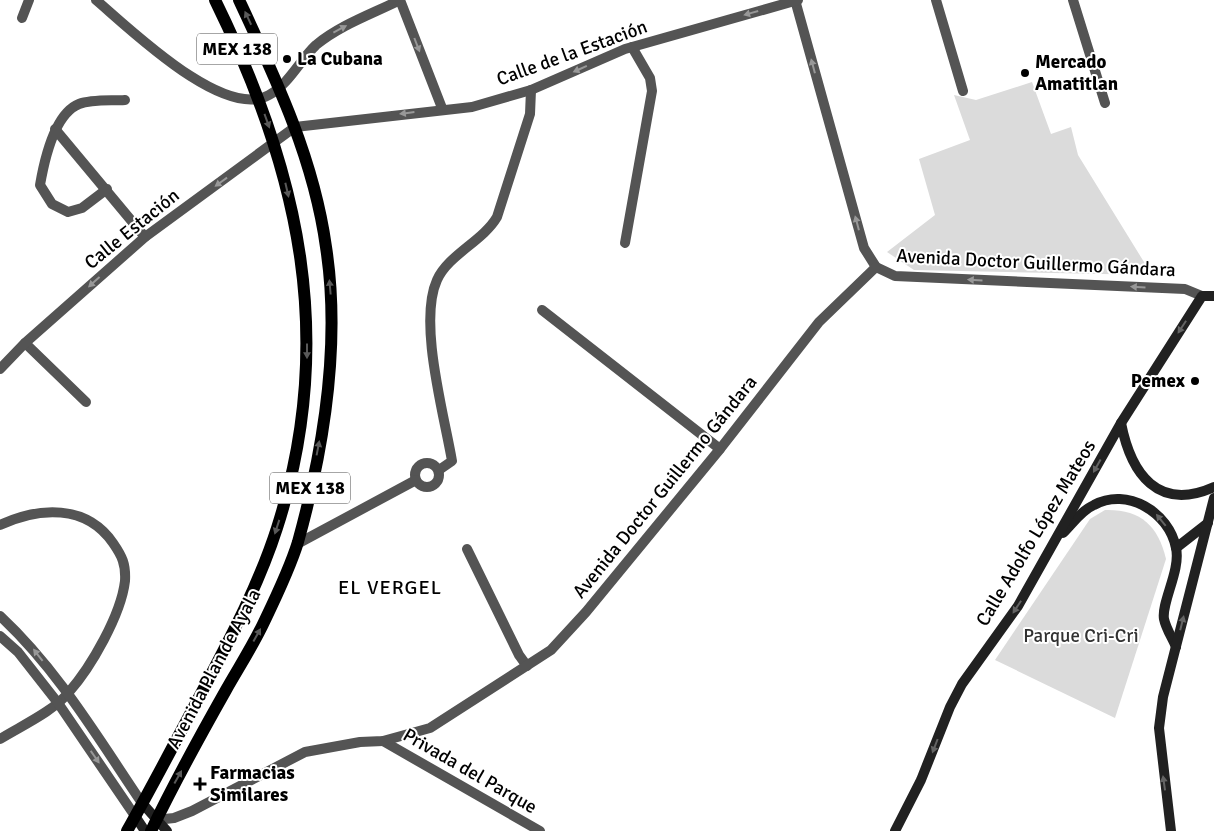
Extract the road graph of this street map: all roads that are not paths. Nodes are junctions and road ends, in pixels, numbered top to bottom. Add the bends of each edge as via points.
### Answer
1 (29, 0) edge
2 (96, 0) edge
3 (215, 0) edge
4 (239, 0) edge
5 (400, 0) edge
6 (796, 0) edge
7 (936, 0) edge
8 (1074, 0) edge
9 (22, 18) dead end
10 (632, 47) junction
11 (280, 86) junction
12 (531, 90) junction
13 (963, 91) dead end
14 (259, 99) junction
15 (125, 100) dead end
16 (1104, 103) dead end
17 (442, 108) junction
18 (295, 127) junction
19 (55, 129) junction
20 (275, 143) junction
21 (107, 189) junction
22 (145, 236) junction
23 (625, 243) dead end
24 (876, 267) junction
25 (1202, 296) junction
26 (1214, 296) edge
27 (542, 310) dead end
28 (25, 344) junction
29 (0, 368) edge
30 (86, 402) dead end
31 (1121, 423) junction
32 (720, 449) junction
33 (439, 470) junction
34 (416, 480) junction
35 (1214, 487) edge
36 (1214, 498) edge
37 (1208, 523) junction
38 (0, 525) edge
39 (1054, 542) junction
40 (297, 544) junction
41 (1176, 548) junction
42 (467, 549) dead end
43 (0, 616) edge
44 (0, 636) edge
45 (1176, 648) junction
46 (527, 666) junction
47 (68, 693) junction
48 (58, 703) junction
49 (92, 729) junction
50 (82, 737) junction
51 (0, 739) edge
52 (383, 742) junction
53 (142, 804) junction
54 (135, 816) junction
55 (154, 826) edge
56 (127, 831) edge
57 (145, 831) edge
58 (167, 831) edge
59 (540, 831) edge
60 (894, 831) edge
61 (1171, 831) edge

1 - 9 street
2 - 14 street via 155,51 188,74 231,97
3 - 14 main road, Avenida Plan de Ayala / MEX 138
11 -> 4 main road, Avenida Plan de Ayala / MEX 138
11 -> 5 street via 315,46 335,32
5 -> 17 street
6 -> 10 street, Calle de la Estación
24 -> 6 street via 864,248
7 - 13 street
8 - 16 street
10 -> 12 street, Calle de la Estación
10 - 23 street via 650,78 652,91
11 - 14 street
11 - 18 main road, Avenida Plan de Ayala / MEX 138
12 - 17 street, Calle de la Estación via 472,106
12 - 33 street via 530,114 497,217 491,228 447,266 437,279 431,305 431,338 452,461
14 -> 20 main road, Avenida Plan de Ayala / MEX 138
15 - 19 street via 79,104 69,110
17 -> 18 street, Calle de la Estación
18 - 20 street, Calle Estación
40 -> 18 main road, Avenida Plan de Ayala / MEX 138 via 322,427 330,367 331,297 317,200
19 - 21 street
19 - 21 street via 40,185 52,204 68,212 82,208
20 -> 22 street, Calle Estación
20 -> 53 main road, Avenida Plan de Ayala / MEX 138 via 299,249 307,307 307,364 301,427 287,496 242,615
21 - 22 street
22 -> 28 street, Calle Estación
25 -> 24 street, Avenida Doctor Guillermo Gándara via 1185,289 894,276
24 - 32 street, Avenida Doctor Guillermo Gándara via 819,322
25 - 26 main road
25 -> 31 main road, Calle Adolfo López Mateos
27 - 32 street
28 - 29 street, Calle Estación
28 - 30 street
31 - 35 main road via 1131,460 1150,484 1181,495 1199,494
31 -> 39 main road, Calle Adolfo López Mateos
32 - 46 street, Avenida Doctor Guillermo Gándara via 586,612 551,650
33 - 34 street via 426,463 419,466
33 - 34 street via 436,484 429,488
34 - 40 street
36 - 37 main road
37 - 41 main road
45 -> 37 main road
38 - 47 street via 38,514 69,512 95,523 124,560 124,582 116,612 91,661
41 -> 39 main road via 1165,524 1154,512 1123,498 1106,499 1092,505
39 -> 60 main road, Calle Adolfo López Mateos via 1018,606 962,684 922,780
55 -> 40 main road, Avenida Plan de Ayala / MEX 138 via 172,786 265,622
41 - 45 main road via 1177,563 1163,618
42 - 46 street
47 -> 43 street via 29,643
44 - 48 street via 18,652
61 -> 45 main road via 1158,728
46 - 52 street, Avenida Doctor Guillermo Gándara via 430,728
47 - 48 street
47 - 49 street
48 - 50 street
48 - 51 street
49 - 50 street
49 - 53 street
50 -> 54 street
52 - 55 street, Avenida Doctor Guillermo Gándara via 344,744 305,752 192,811
52 - 59 street, Privada del Parque
53 - 54 main road, Avenida Plan de Ayala / MEX 138
53 - 55 main road
54 - 56 main road, Avenida Plan de Ayala / MEX 138
54 - 57 main road
55 - 58 main road

